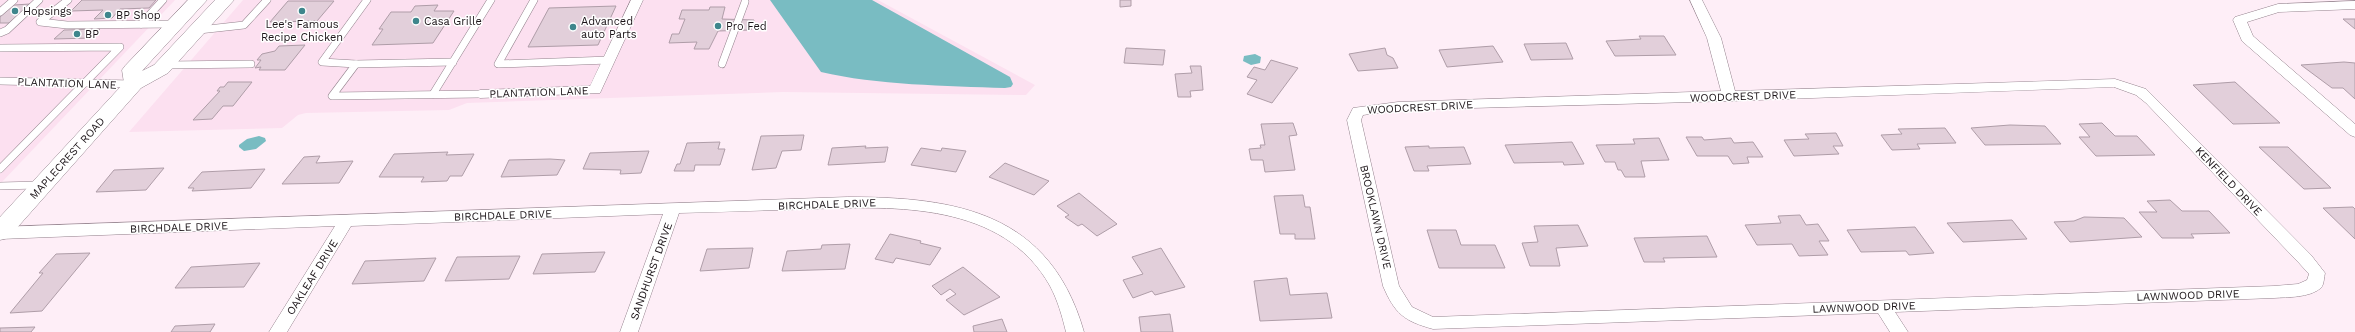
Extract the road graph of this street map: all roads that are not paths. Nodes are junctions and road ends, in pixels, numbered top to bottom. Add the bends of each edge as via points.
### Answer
1 (14, 0) edge
2 (38, 0) edge
3 (68, 0) edge
4 (163, 0) edge
5 (198, 0) edge
6 (225, 0) edge
7 (267, 0) edge
8 (367, 0) edge
9 (491, 0) edge
10 (534, 0) edge
11 (637, 0) edge
12 (1696, 0) edge
13 (745, 2) dead end
14 (2273, 4) edge
15 (2355, 5) edge
16 (0, 12) edge
17 (141, 24) junction
18 (177, 24) junction
19 (198, 30) junction
20 (0, 33) edge
21 (0, 48) edge
22 (608, 60) junction
23 (453, 62) junction
24 (251, 64) dead end
25 (356, 64) junction
26 (722, 64) dead end
27 (165, 65) junction
28 (0, 81) edge
29 (134, 84) junction
30 (82, 85) junction
31 (2129, 86) joint
32 (433, 94) junction
33 (480, 94) joint
34 (1730, 97) junction
35 (1358, 111) joint
36 (2355, 132) edge
37 (0, 169) edge
38 (45, 185) junction
39 (0, 186) edge
40 (673, 209) junction
41 (346, 221) junction
42 (0, 233) edge
43 (2315, 284) joint
44 (1882, 306) junction
45 (1413, 317) joint
46 (278, 332) edge
47 (629, 332) edge
48 (1075, 332) edge
49 (1899, 332) edge

1 - 16 lane
2 - 20 lane via 7,30
3 - 17 lane via 40,22 67,25
4 - 17 lane
5 - 18 main road
6 - 19 main road, MAPLECREST ROAD
7 - 19 lane via 244,25
8 - 25 lane via 322,62
9 - 23 lane
10 - 22 lane via 498,64
11 - 22 street, PLANTATION LANE
12 - 34 street via 1714,38
13 - 26 lane
14 - 15 street
14 - 36 street via 2240,20 2247,38
17 - 18 lane
18 - 29 main road via 132,70
19 - 27 main road, MAPLECREST ROAD
21 - 30 lane via 120,47
22 - 33 street, PLANTATION LANE via 595,90
23 - 25 lane
23 - 32 lane
24 - 27 lane
25 - 32 lane via 332,96
27 - 29 main road, MAPLECREST ROAD
28 - 30 lane, PLANTATION LANE via 30,80
29 - 30 lane, PLANTATION LANE
29 - 38 main road, MAPLECREST ROAD
30 - 37 lane
31 - 34 street, WOODCREST DRIVE via 2115,83
31 - 43 street, KENFIELD DRIVE via 2151,100 2305,259 2317,273
32 - 33 lane
34 - 35 street, WOODCREST DRIVE via 1398,106
35 - 45 street, BROOKLAWN DRIVE via 1354,120 1392,286 1399,304
38 - 39 lane
38 - 42 main road, MAPLECREST ROAD
40 - 41 street, BIRCHDALE DRIVE
40 - 47 street, SANDHURST DRIVE
40 - 48 street, BIRCHDALE DRIVE via 888,202 932,206 969,215 1002,229 1033,252 1056,279 1073,318
41 - 42 street, BIRCHDALE DRIVE
41 - 46 street, OAKLEAF DRIVE
43 - 44 street, LAWNWOOD DRIVE via 2300,290 2274,292
44 - 45 street, LAWNWOOD DRIVE via 1452,324 1433,323
44 - 49 street

